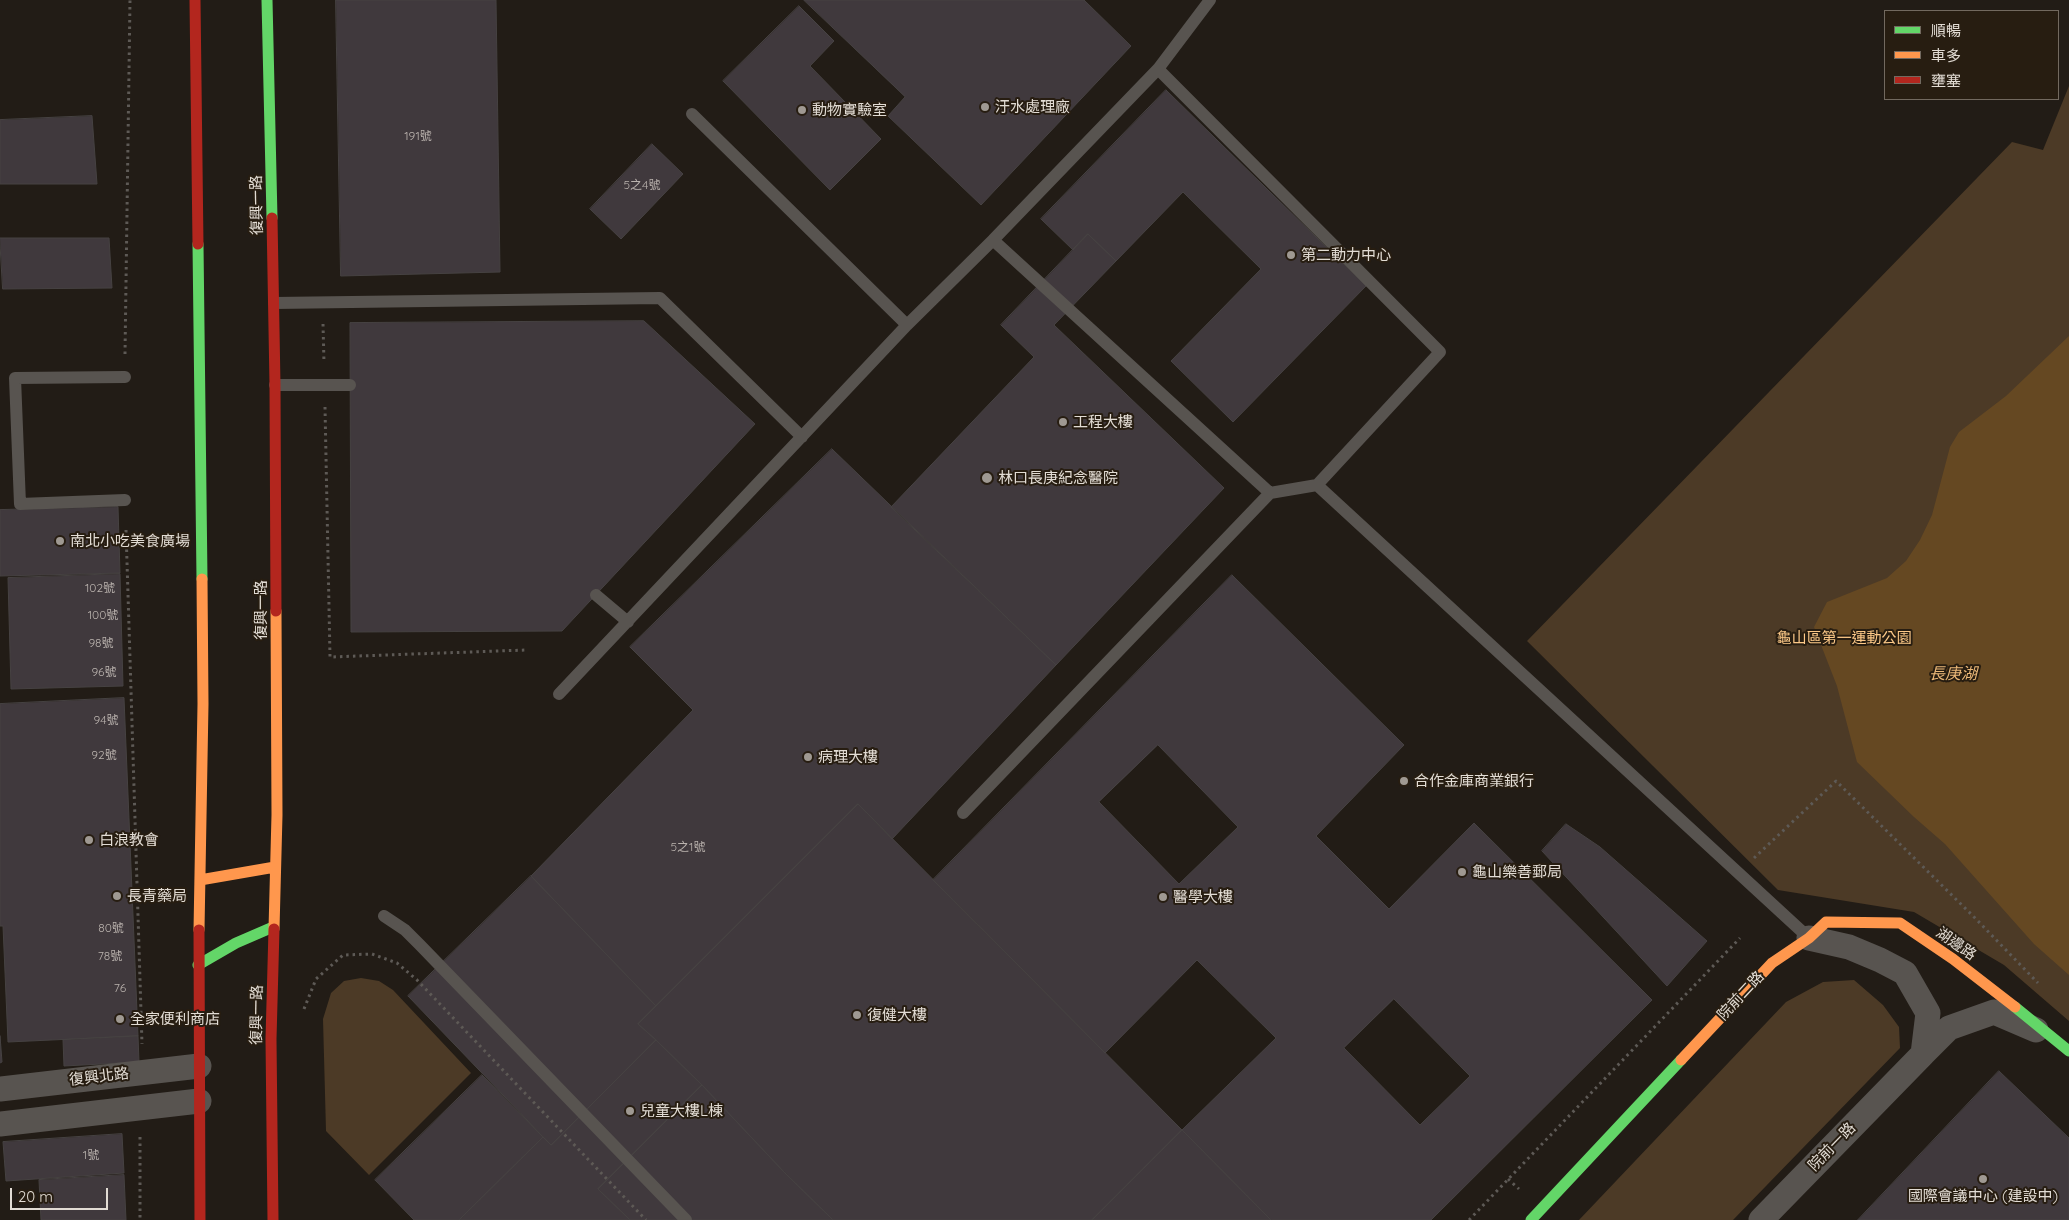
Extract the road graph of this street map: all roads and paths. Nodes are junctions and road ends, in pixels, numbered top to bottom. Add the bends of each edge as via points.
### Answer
1 (130, 0) edge
2 (195, 0) edge
3 (267, 0) edge
4 (1210, 0) edge
5 (1158, 68) junction
6 (692, 114) dead end
7 (993, 240) junction
8 (323, 302) junction
9 (274, 303) junction
10 (907, 325) junction
11 (124, 377) joint
12 (275, 385) junction
13 (324, 385) junction
14 (350, 385) dead end
15 (802, 437) junction
16 (1317, 485) junction
17 (1270, 493) junction
18 (126, 500) dead end
19 (126, 530) dead end
20 (596, 595) dead end
21 (628, 622) junction
22 (526, 650) dead end
23 (559, 694) dead end
24 (963, 813) dead end
25 (1753, 858) dead end
26 (275, 867) junction
27 (200, 880) junction
28 (384, 916) dead end
29 (273, 927) junction
30 (1740, 938) dead end
31 (1810, 938) junction
32 (198, 965) junction
33 (2043, 988) dead end
34 (302, 1014) dead end
35 (2062, 1045) edge
36 (1923, 1054) junction
37 (199, 1066) junction
38 (139, 1073) junction
39 (0, 1089) edge
40 (199, 1101) junction
41 (140, 1108) junction
42 (0, 1124) edge
43 (140, 1220) edge
44 (200, 1220) edge
45 (274, 1220) edge
46 (646, 1220) edge
47 (686, 1220) edge
48 (1469, 1220) edge
49 (1531, 1220) edge
50 (1761, 1220) edge

1 - 11 path
2 - 27 main road via 202,704
3 - 9 main road, 復興一路
4 - 5 lane
5 - 7 lane
5 - 16 lane via 1440,352
6 - 10 lane
7 - 10 lane
7 - 17 lane
8 - 9 lane
8 - 13 path
8 - 15 lane via 660,298
9 - 12 main road, 復興一路
10 - 15 lane
11 - 18 lane via 15,378 20,504
12 - 13 lane
12 - 26 main road, 復興一路
13 - 14 lane
13 - 22 path via 330,657
15 - 21 lane
16 - 17 lane
16 - 31 lane
17 - 24 lane
19 - 38 path via 142,1048
20 - 21 lane
21 - 23 lane
25 - 33 path via 1836,781
26 - 27 main road
26 - 29 main road, 復興一路
27 - 32 main road
28 - 47 lane via 420,945
29 - 32 main road
29 - 45 main road, 復興一路
30 - 48 path
31 - 35 main road, 湖邊路 via 1826,922 1900,923 1953,959
31 - 36 street via 1848,947 1904,973 1928,1013
31 - 49 main road, 院前二路 via 1772,963
32 - 37 main road
34 - 46 path via 316,979 343,955 372,954 397,963 417,980
35 - 36 street via 1994,1012 1949,1028
36 - 50 street, 院前一路
37 - 38 street, 復興北路
37 - 40 main road
38 - 39 street, 復興北路
40 - 41 street
40 - 44 main road
41 - 42 street
41 - 43 path

